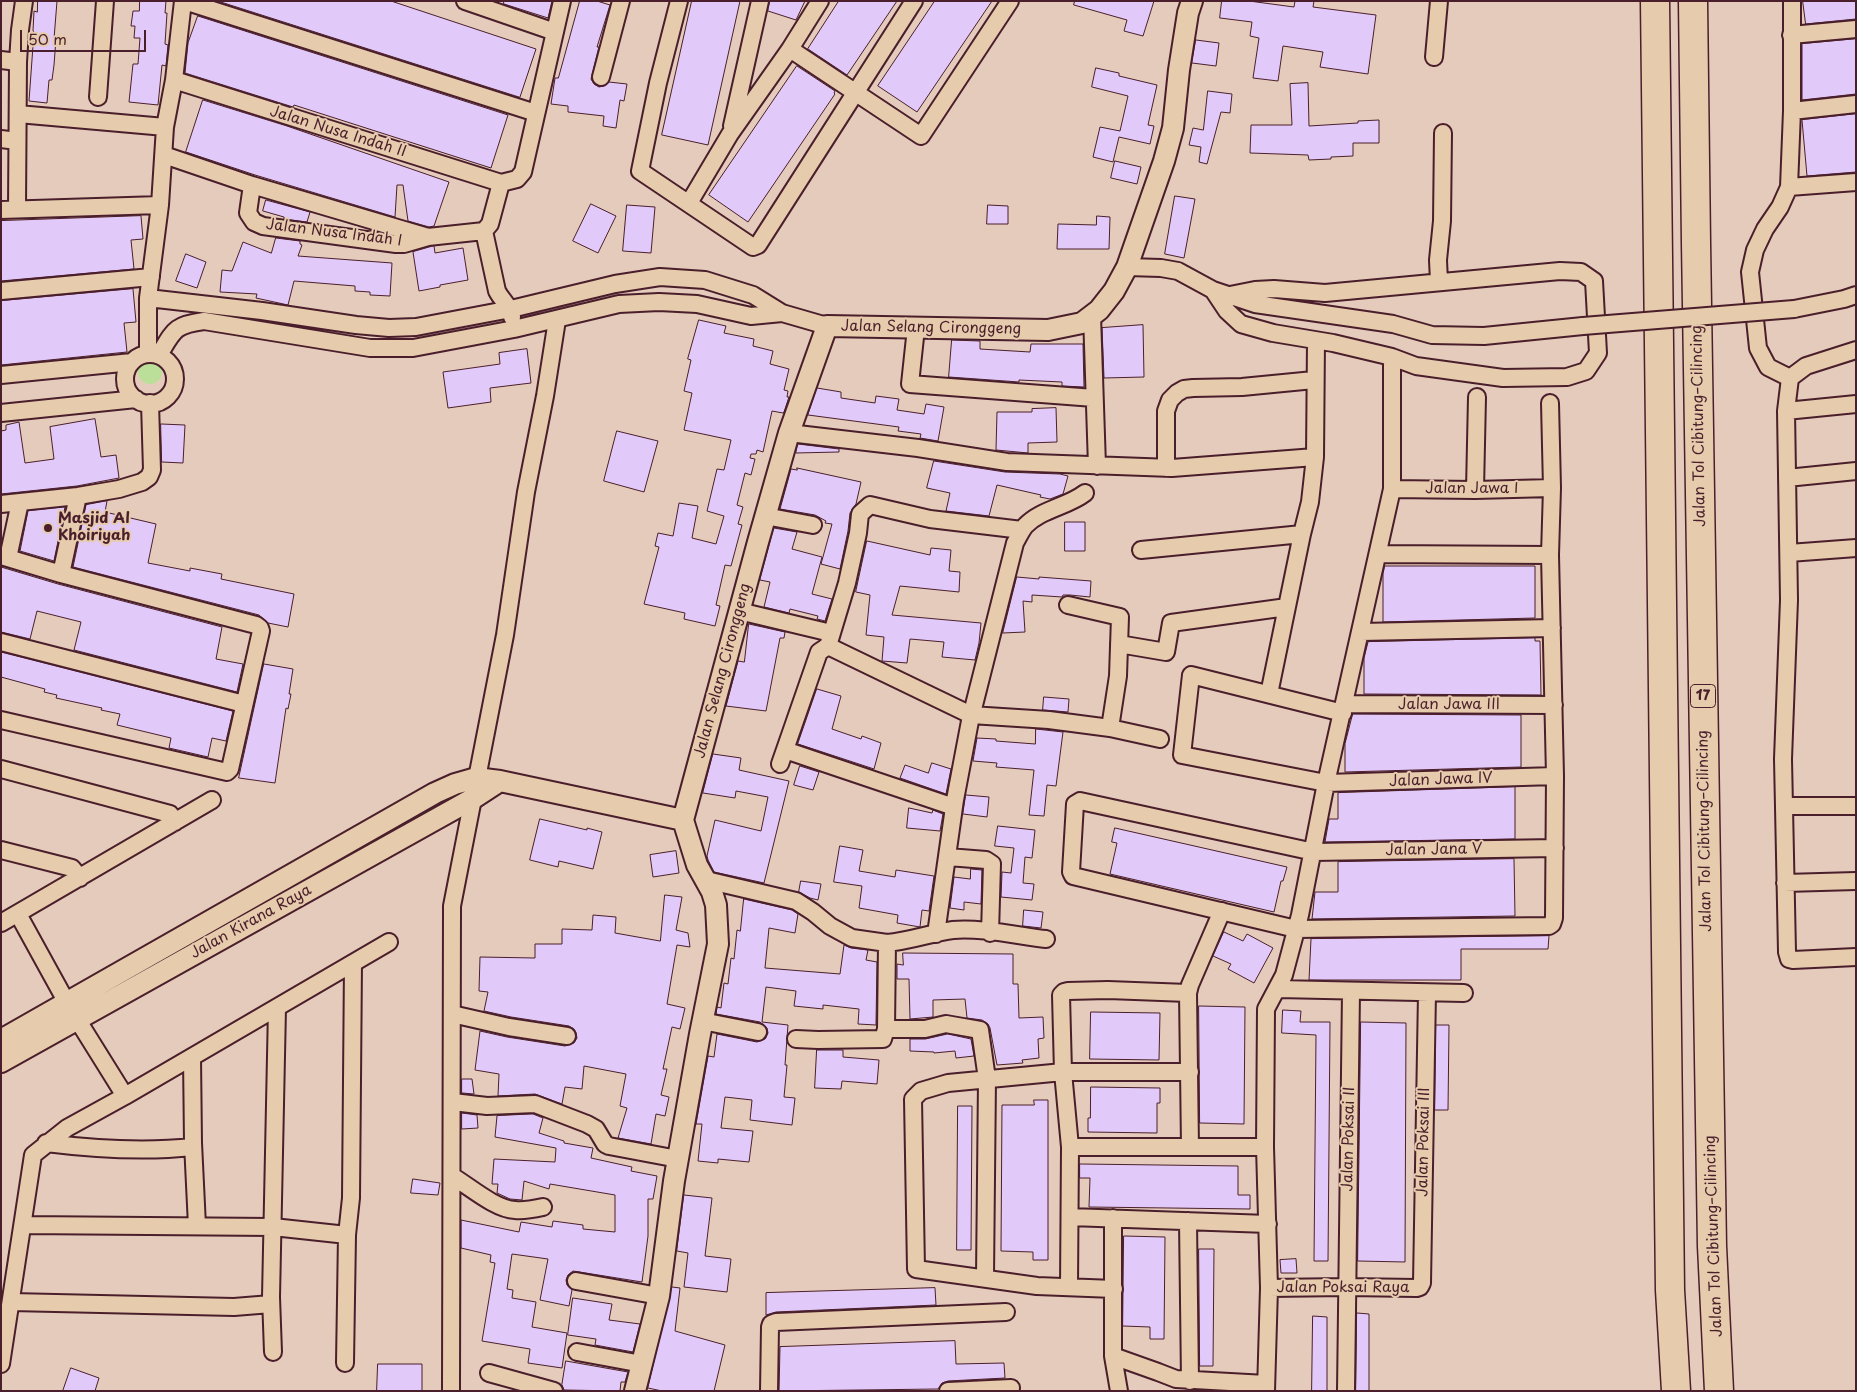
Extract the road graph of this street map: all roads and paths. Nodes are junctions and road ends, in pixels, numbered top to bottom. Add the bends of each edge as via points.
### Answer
1 (24, 1) edge
2 (105, 1) edge
3 (184, 1) edge
4 (465, 1) edge
5 (562, 1) edge
6 (621, 1) edge
7 (680, 1) edge
8 (760, 1) edge
9 (820, 1) edge
10 (914, 1) edge
11 (1010, 1) edge
12 (1192, 1) edge
13 (1439, 1) edge
14 (1655, 1) edge
15 (1693, 1) edge
16 (1792, 1) edge
17 (1856, 30) edge
18 (555, 32) junction
19 (1791, 35) junction
20 (790, 49) junction
21 (1434, 57) dead end
22 (1, 60) edge
23 (18, 62) junction
24 (601, 77) dead end
25 (174, 80) junction
26 (856, 93) junction
27 (98, 97) dead end
28 (1856, 104) edge
29 (1792, 111) junction
30 (536, 113) junction
31 (18, 114) junction
32 (165, 127) junction
33 (1442, 133) dead end
34 (730, 134) junction
35 (9, 140) edge
36 (164, 155) junction
37 (1856, 182) edge
38 (501, 183) junction
39 (252, 185) junction
40 (1789, 187) junction
41 (689, 203) junction
42 (160, 204) junction
43 (9, 209) edge
44 (484, 231) junction
45 (428, 237) junction
46 (1127, 267) junction
47 (151, 277) junction
48 (1439, 282) junction
49 (620, 283) junction
50 (1213, 290) junction
51 (1, 291) edge
52 (1230, 295) junction
53 (1856, 295) edge
54 (148, 298) junction
55 (619, 304) junction
56 (511, 309) junction
57 (782, 313) junction
58 (1092, 315) junction
59 (556, 320) junction
60 (827, 326) junction
61 (916, 328) junction
62 (514, 329) junction
63 (1316, 341) junction
64 (1856, 350) edge
65 (153, 354) junction
66 (1392, 357) junction
67 (132, 362) junction
68 (1, 375) edge
69 (1790, 378) junction
70 (1314, 380) junction
71 (1477, 397) dead end
72 (1094, 398) junction
73 (143, 401) junction
74 (1550, 403) dead end
75 (1856, 404) edge
76 (1786, 411) junction
77 (1, 412) edge
78 (789, 433) junction
79 (1315, 457) junction
80 (1097, 466) junction
81 (1166, 468) junction
82 (1856, 471) edge
83 (1788, 478) junction
84 (1552, 488) junction
85 (1392, 489) junction
86 (1476, 490) junction
87 (1085, 493) dead end
88 (78, 496) junction
89 (20, 502) junction
90 (1, 504) edge
91 (765, 516) junction
92 (813, 525) dead end
93 (1022, 530) junction
94 (1302, 534) junction
95 (1856, 548) edge
96 (1142, 550) dead end
97 (1789, 553) junction
98 (1378, 554) junction
99 (1550, 555) junction
100 (5, 557) edge
101 (61, 574) junction
102 (1068, 605) dead end
103 (1286, 607) junction
104 (739, 611) junction
105 (1552, 628) junction
106 (1361, 632) junction
107 (830, 640) junction
108 (1, 642) edge
109 (1119, 644) junction
110 (1268, 694) junction
111 (244, 704) junction
112 (1554, 706) junction
113 (1344, 709) junction
114 (971, 715) junction
115 (1, 720) edge
116 (1110, 728) junction
117 (1160, 739) dead end
118 (1, 769) edge
119 (1555, 776) junction
120 (476, 778) junction
121 (500, 781) junction
122 (1326, 783) junction
123 (474, 798) junction
124 (212, 800) dead end
125 (1785, 806) junction
126 (1856, 806) edge
127 (954, 807) junction
128 (683, 820) junction
129 (175, 822) junction
130 (1555, 848) junction
131 (1, 850) edge
132 (1314, 852) junction
133 (948, 856) junction
134 (80, 878) junction
135 (706, 880) junction
136 (1856, 881) edge
137 (1785, 883) junction
138 (1222, 911) junction
139 (18, 914) junction
140 (1, 923) edge
141 (1296, 929) junction
142 (990, 933) junction
143 (936, 934) junction
144 (1046, 939) dead end
145 (389, 942) dead end
146 (887, 943) junction
147 (1856, 957) edge
148 (353, 963) junction
149 (1278, 990) junction
150 (1351, 992) junction
151 (1188, 993) junction
152 (1427, 993) junction
153 (1464, 993) dead end
154 (67, 1002) junction
155 (277, 1008) junction
156 (452, 1014) junction
157 (78, 1020) junction
158 (702, 1021) junction
159 (886, 1029) junction
160 (758, 1032) dead end
161 (567, 1036) dead end
162 (796, 1039) dead end
163 (1, 1040) edge
164 (192, 1057) junction
165 (1, 1062) edge
166 (1063, 1072) junction
167 (1190, 1072) junction
168 (987, 1079) junction
169 (125, 1096) junction
170 (453, 1102) junction
171 (46, 1143) junction
172 (193, 1147) junction
173 (1070, 1147) junction
174 (1190, 1147) junction
175 (1265, 1147) junction
176 (678, 1159) junction
177 (452, 1176) junction
178 (543, 1207) dead end
179 (1070, 1217) junction
180 (1113, 1218) junction
181 (1188, 1221) junction
182 (1268, 1224) junction
183 (22, 1225) junction
184 (197, 1226) junction
185 (273, 1227) junction
186 (347, 1235) junction
187 (985, 1278) junction
188 (576, 1281) dead end
189 (1346, 1287) junction
190 (1069, 1288) junction
191 (1268, 1288) junction
192 (1417, 1288) joint
193 (1114, 1289) junction
194 (659, 1296) junction
195 (11, 1302) junction
196 (271, 1304) junction
197 (1006, 1312) dead end
198 (273, 1352) dead end
199 (577, 1352) dead end
200 (1113, 1356) junction
201 (345, 1363) dead end
202 (1, 1364) edge
203 (642, 1364) junction
204 (489, 1373) dead end
205 (1190, 1381) junction
206 (1266, 1387) edge
207 (1012, 1388) dead end
208 (451, 1391) edge
209 (554, 1391) edge
210 (635, 1391) edge
211 (769, 1391) edge
212 (948, 1391) edge
213 (1119, 1391) edge
214 (1346, 1391) edge
215 (1676, 1391) edge
216 (1719, 1391) edge

1 - 23 street
2 - 27 street
3 - 25 street
3 - 30 street
4 - 18 street
5 - 18 street
6 - 24 street
7 - 41 street via 640,169
8 - 34 street
9 - 20 street
10 - 26 street
11 - 26 street via 921,136
12 - 46 street, Jalan Selang Cironggeng via 1179,70 1173,128
13 - 21 street
14 - 215 highway via 1670,1290
15 - 216 highway, Jalan Tol Cibitung–Cilincing / 17 via 1712,1255
16 - 19 street
17 - 19 street
18 - 30 street
19 - 29 street
20 - 26 street
20 - 34 street
22 - 23 street
23 - 31 street
25 - 32 street
25 - 38 street, Jalan Nusa Indah II
26 - 41 street via 756,247
28 - 29 street
29 - 40 street
30 - 38 street via 523,172 517,180
31 - 32 street
31 - 35 street
32 - 36 street
33 - 48 street
34 - 41 street
35 - 43 street
36 - 39 street
36 - 42 street
37 - 40 street
38 - 44 street via 490,224
39 - 45 street
39 - 45 street, Jalan Nusa Indah I via 248,213 254,222 263,226 396,244
40 - 69 street via 1754,250 1750,272 1758,348 1768,367
42 - 43 street
42 - 47 street
44 - 45 street, Jalan Nusa Indah I
44 - 56 street via 496,291
46 - 50 street via 1178,271
46 - 58 street, Jalan Selang Cironggeng via 1114,291
47 - 51 street
47 - 54 street
48 - 52 street via 1325,293 1274,289
48 - 66 street via 1581,272 1594,282 1598,353 1586,371 1567,377 1502,378 1416,366
49 - 55 street
49 - 56 street
49 - 57 street via 660,277 704,280 753,295
50 - 52 street
50 - 63 street via 1227,311 1241,324
52 - 53 street, bridge via 1255,304 1392,324 1432,335 1484,336 1794,309
54 - 56 street via 389,328 416,327
54 - 65 street
55 - 57 street via 669,302 697,304 751,316
55 - 59 street
56 - 62 street
57 - 60 street
58 - 61 street, Jalan Selang Cironggeng via 1082,323 1048,330
58 - 72 street
59 - 62 street
59 - 120 street via 505,635
60 - 61 street, Jalan Selang Cironggeng
60 - 78 street, Jalan Selang Cironggeng
61 - 72 street via 910,384
62 - 65 street via 413,348 370,348 204,321 185,324
63 - 66 street
63 - 70 street
64 - 69 street via 1806,366
65 - 67 street via 139,356
65 - 73 street via 165,358 174,369 175,383 168,396 156,403
66 - 85 street
67 - 68 street
67 - 73 street via 127,369 126,385 130,393
69 - 76 street
70 - 79 street
70 - 81 street via 1242,388 1193,388 1177,393 1166,411
71 - 86 street
72 - 80 street
73 - 77 street
73 - 88 street via 152,470 149,477 131,486
74 - 84 street
75 - 76 street
76 - 83 street
78 - 80 street via 909,446 1007,462
78 - 91 street, Jalan Selang Cironggeng
79 - 81 street
79 - 94 street via 1310,502
80 - 81 street
82 - 83 street
83 - 97 street
84 - 86 street, Jalan Jawa I
84 - 99 street
85 - 86 street, Jalan Jawa I
85 - 98 street
87 - 93 street via 1032,520
88 - 89 street
88 - 101 street
89 - 90 street
89 - 100 street
91 - 92 street
91 - 104 street, Jalan Selang Cironggeng
93 - 107 street via 930,519 870,505 860,514 847,583
93 - 114 street via 1015,543
94 - 96 street
94 - 103 street
95 - 97 street
97 - 125 street via 1783,759
98 - 99 street
98 - 106 street
99 - 105 street
100 - 101 street
101 - 111 street via 259,626 261,630
102 - 109 street via 1120,617
103 - 109 street via 1171,623 1166,652
103 - 110 street
104 - 107 street
104 - 128 street, Jalan Selang Cironggeng
105 - 106 street
105 - 112 street
106 - 113 street
107 - 114 street
107 - 127 street via 819,652 782,757
108 - 111 street
109 - 116 street
110 - 113 street, Jalan Jawa III
110 - 122 street, Jalan Jawa IV via 1191,675 1182,754
111 - 115 street via 227,772
112 - 113 street, Jalan Jawa III
112 - 119 street
113 - 122 street
114 - 116 street via 1009,716
114 - 127 street
116 - 117 street
118 - 129 street via 170,814
119 - 122 street, Jalan Jawa IV
119 - 130 street
120 - 121 street, Jalan Kirana Raya
120 - 123 street
120 - 154 street, Jalan Kirana Raya via 435,793
121 - 123 street, Jalan Kirana Raya
121 - 128 street, Jalan Kirana Raya
122 - 132 street
123 - 156 street via 452,906
123 - 157 street, Jalan Kirana Raya
124 - 129 street
125 - 126 street
125 - 137 street
127 - 133 street
128 - 135 street via 697,865
129 - 134 street
130 - 132 street, Jalan Jana V
130 - 141 street via 1554,918 1548,926
131 - 134 street via 72,868
132 - 138 street, Jalan Jana V via 1076,801 1073,876
132 - 141 street
133 - 142 street via 986,860 992,864
133 - 143 street
134 - 139 street
135 - 146 street via 796,901 852,938
135 - 158 street via 716,905 718,944
136 - 137 street
137 - 147 street via 1789,958
138 - 141 street
138 - 151 street
139 - 140 street
139 - 154 street
141 - 149 street
142 - 143 street via 953,930
142 - 144 street
143 - 146 street
145 - 148 street
146 - 159 street
148 - 155 street
148 - 186 street via 351,1198
149 - 150 street
149 - 175 street via 1266,1009
150 - 152 street
150 - 189 street, Jalan Poksai II
151 - 166 street via 1064,992 1061,995
151 - 167 street
152 - 153 street
152 - 192 street, Jalan Poksai III via 1422,1283
154 - 157 street
154 - 163 street, Jalan Kirana Raya
155 - 164 street
155 - 185 street
156 - 161 street
156 - 170 street
157 - 165 street, Jalan Kirana Raya
157 - 169 street
158 - 160 street
158 - 176 street
159 - 162 street via 885,1037 880,1041
159 - 168 street via 925,1029 946,1024 980,1030
164 - 169 street
164 - 172 street
166 - 167 street
166 - 168 street
166 - 173 street
167 - 174 street
168 - 187 street
168 - 187 street via 928,1088 917,1094 913,1102 916,1269
169 - 171 street
170 - 176 street via 487,1106 535,1104 596,1129 609,1146
170 - 177 street
171 - 172 street via 120,1148
171 - 183 street via 34,1152 31,1159
172 - 184 street
173 - 174 street
173 - 179 street
174 - 175 street
175 - 182 street
176 - 194 street
177 - 178 street via 502,1208 526,1210
177 - 208 street
179 - 180 street
179 - 190 street
180 - 181 street
180 - 193 street
181 - 182 street
181 - 205 street
182 - 191 street
183 - 184 street
183 - 195 street
184 - 185 street
185 - 186 street
185 - 196 street
186 - 201 street
187 - 190 street
188 - 194 street
189 - 191 street, Jalan Poksai Raya
189 - 192 street, Jalan Poksai Raya
189 - 214 street, Jalan Poksai II
190 - 193 street
191 - 206 street
193 - 200 street
194 - 203 street
195 - 196 street via 234,1307
195 - 202 street
196 - 198 street
197 - 211 street via 776,1322 770,1327
199 - 203 street
200 - 205 street
200 - 213 street
203 - 210 street
204 - 209 street
205 - 206 street
207 - 212 street

